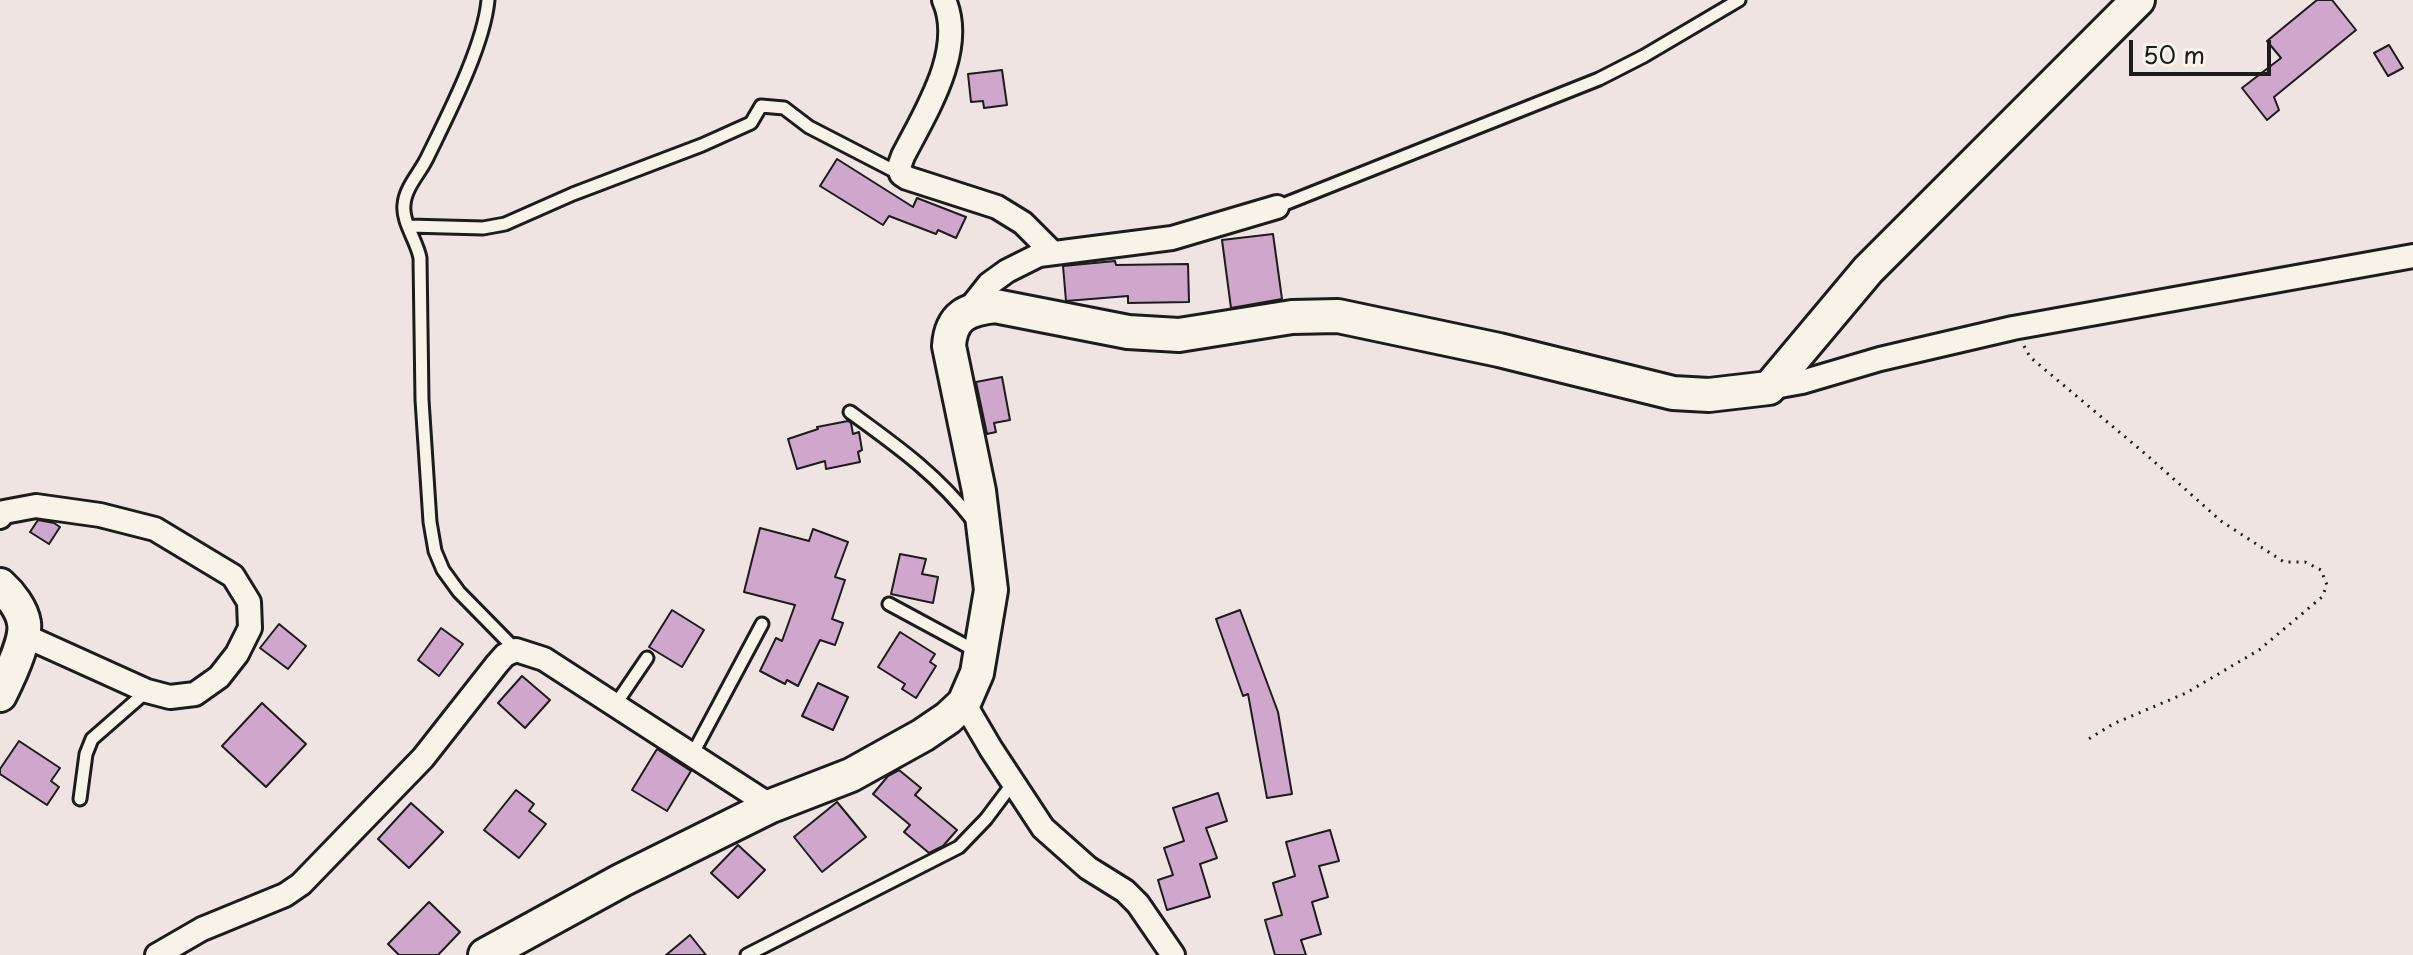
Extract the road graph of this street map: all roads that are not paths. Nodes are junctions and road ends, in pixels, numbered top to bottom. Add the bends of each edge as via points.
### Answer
1 (488, 0) edge
2 (944, 0) edge
3 (1739, 0) edge
4 (2138, 0) edge
5 (901, 174) junction
6 (1277, 207) joint
7 (409, 226) junction
8 (1052, 252) junction
9 (2413, 256) edge
10 (965, 314) junction
11 (1769, 388) junction
12 (850, 412) dead end
13 (0, 517) edge
14 (986, 538) junction
15 (0, 585) edge
16 (889, 604) dead end
17 (762, 624) dead end
18 (23, 635) junction
19 (516, 650) junction
20 (981, 653) junction
21 (647, 658) dead end
22 (147, 691) junction
23 (0, 695) edge
24 (964, 703) junction
25 (615, 705) junction
26 (692, 755) junction
27 (1013, 783) junction
28 (80, 799) dead end
29 (771, 806) junction
30 (157, 955) edge
31 (485, 955) edge
32 (747, 955) edge
33 (1173, 955) edge

1 - 7 lane via 473,56 407,192 403,208
2 - 5 street via 949,21 943,73 903,156
3 - 6 lane via 1599,79
4 - 11 street via 1868,270
5 - 7 lane via 809,127 784,108 761,106 751,123 505,224
5 - 8 street via 997,207 1029,228
6 - 8 street via 1172,238
7 - 19 lane via 420,258 422,400 435,551 459,592
8 - 10 street via 1007,271
9 - 11 street via 2013,328
10 - 11 street via 995,306 1128,332 1179,335 1292,317 1338,316 1673,393
10 - 14 street via 954,322 949,346
12 - 14 lane via 922,465
13 - 22 street via 36,506 100,515 155,529 233,576 249,602 250,628 237,654 219,677 195,694 170,697
14 - 20 street via 991,590
15 - 18 street via 21,612
16 - 20 lane
17 - 26 lane
18 - 22 street
18 - 23 street
19 - 25 street via 544,659
19 - 30 street via 505,655 423,758 301,884
20 - 24 street
21 - 25 lane
22 - 28 lane via 92,739
24 - 27 street
24 - 29 street via 923,735 851,775
25 - 26 street
26 - 29 street
27 - 32 lane via 959,847
27 - 33 street via 1043,828 1138,904
29 - 31 street

